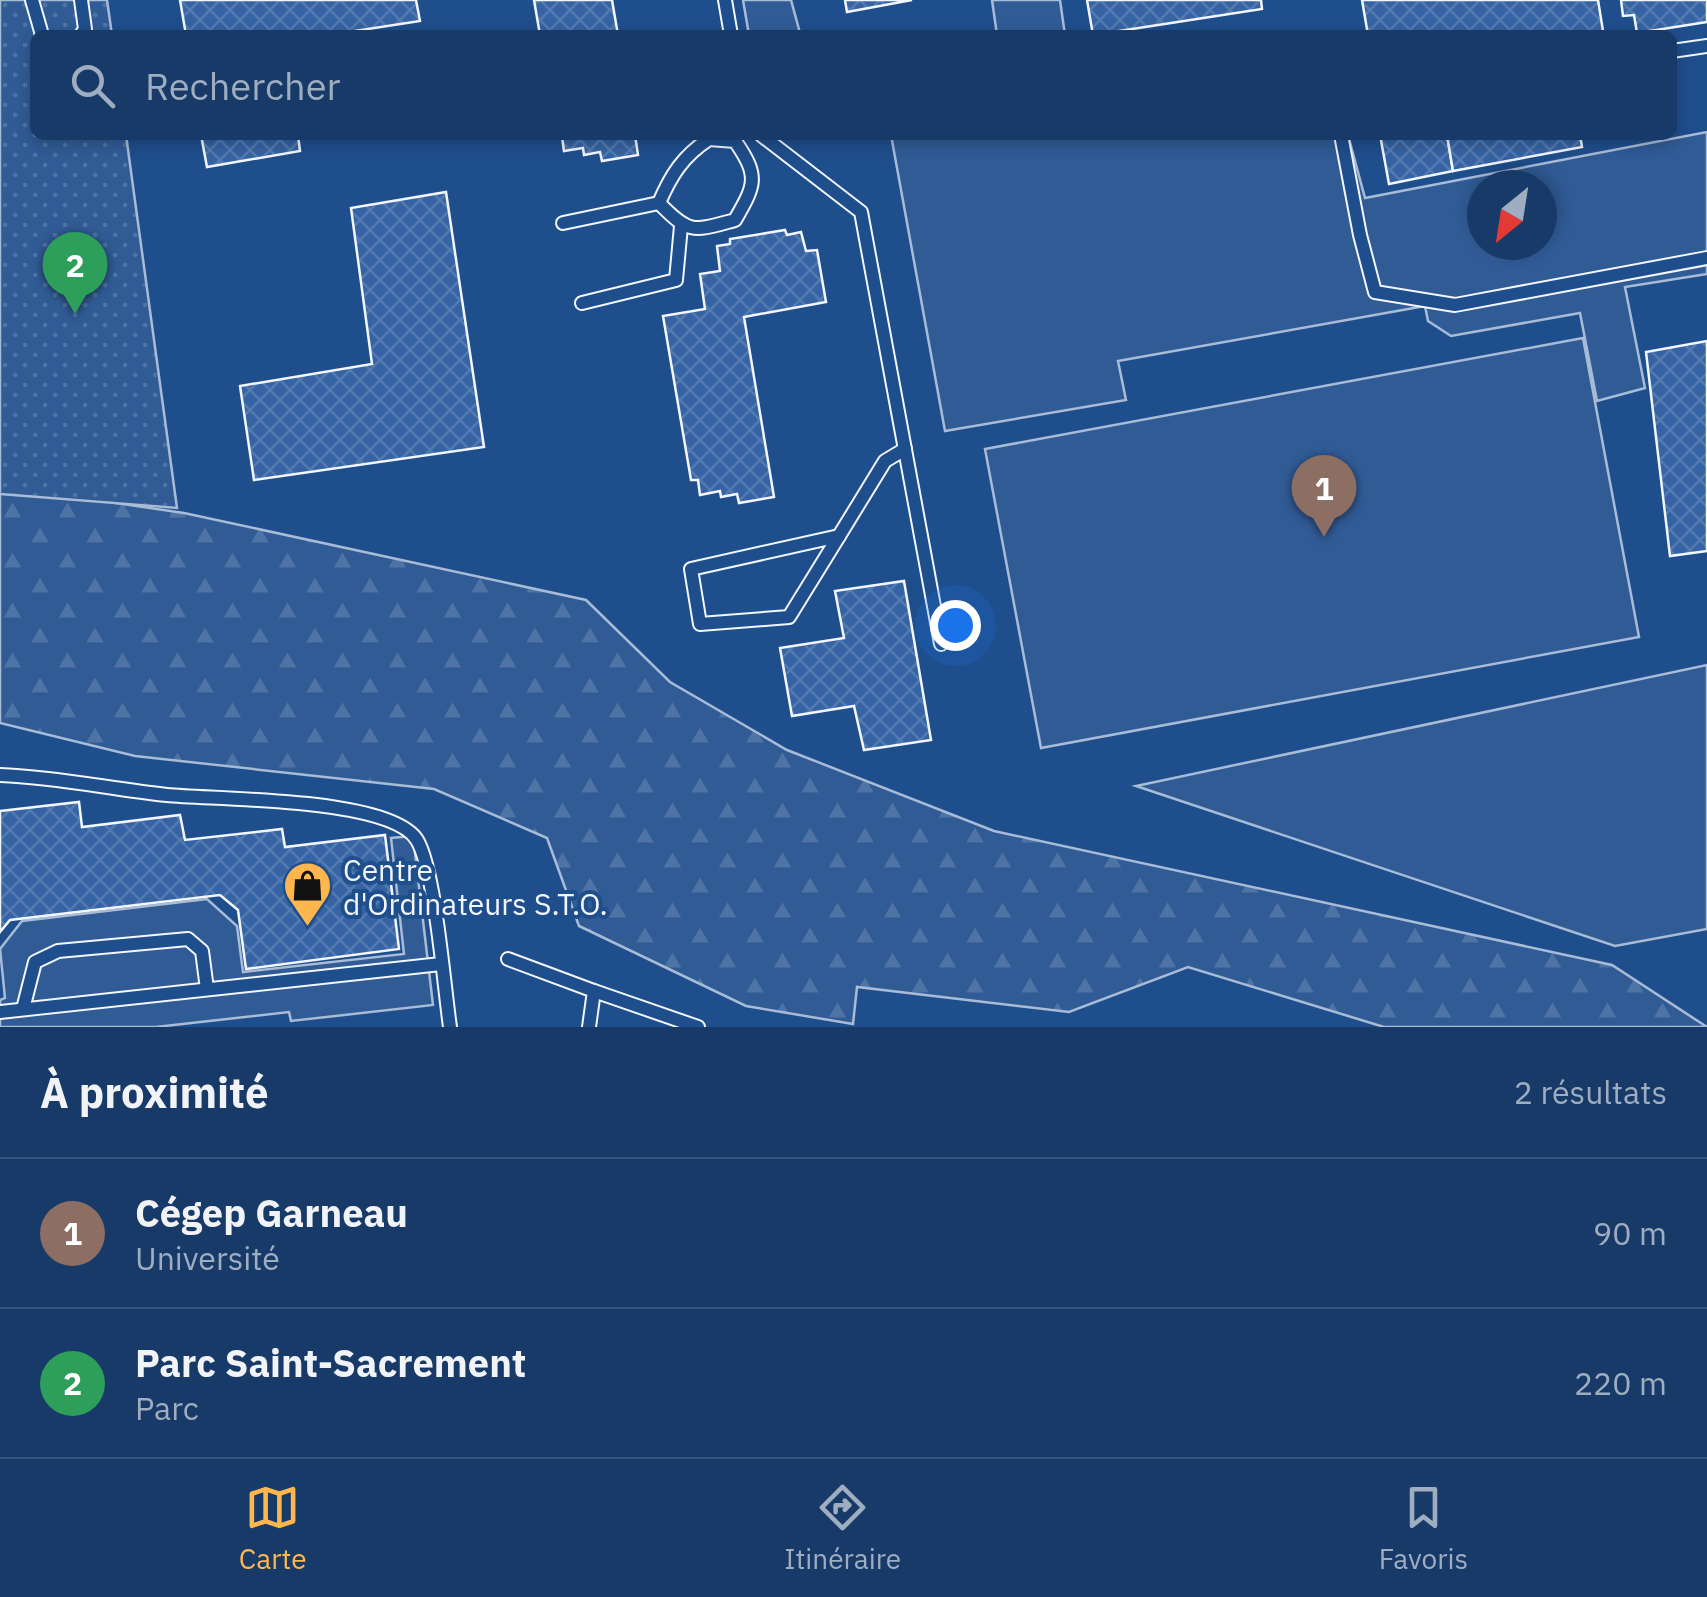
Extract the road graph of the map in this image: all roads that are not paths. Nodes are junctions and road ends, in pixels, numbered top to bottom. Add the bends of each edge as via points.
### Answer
1 (32, 0) edge
2 (81, 0) edge
3 (725, 0) edge
4 (41, 30) edge
5 (84, 30) edge
6 (731, 30) edge
7 (1707, 46) edge
8 (1677, 50) edge
9 (707, 140) edge
10 (739, 140) edge
11 (768, 140) edge
12 (1342, 140) edge
13 (660, 204) junction
14 (563, 223) dead end
15 (681, 226) junction
16 (1707, 258) edge
17 (582, 302) dead end
18 (905, 449) junction
19 (839, 536) junction
20 (941, 644) dead end
21 (0, 775) edge
22 (508, 959) dead end
23 (441, 964) junction
24 (207, 989) junction
25 (594, 991) junction
26 (23, 1009) junction
27 (0, 1012) edge
28 (450, 1027) edge
29 (589, 1027) edge
30 (698, 1027) edge

1 - 4 lane
2 - 5 lane
3 - 6 lane
7 - 8 lane
9 - 13 lane via 688,152
10 - 15 lane via 753,189 735,220 696,230
11 - 18 lane via 861,212
12 - 16 lane via 1375,292 1455,305
13 - 14 lane
13 - 15 lane
15 - 17 lane via 676,280
18 - 19 lane via 885,461
18 - 20 lane
19 - 19 lane via 789,618 700,624 691,569
21 - 23 lane via 292,802 384,818 417,840
22 - 25 lane
23 - 24 lane
23 - 28 lane
24 - 26 lane
24 - 26 lane via 202,951 188,939 58,951 34,962
25 - 29 lane
25 - 30 lane
26 - 27 lane

